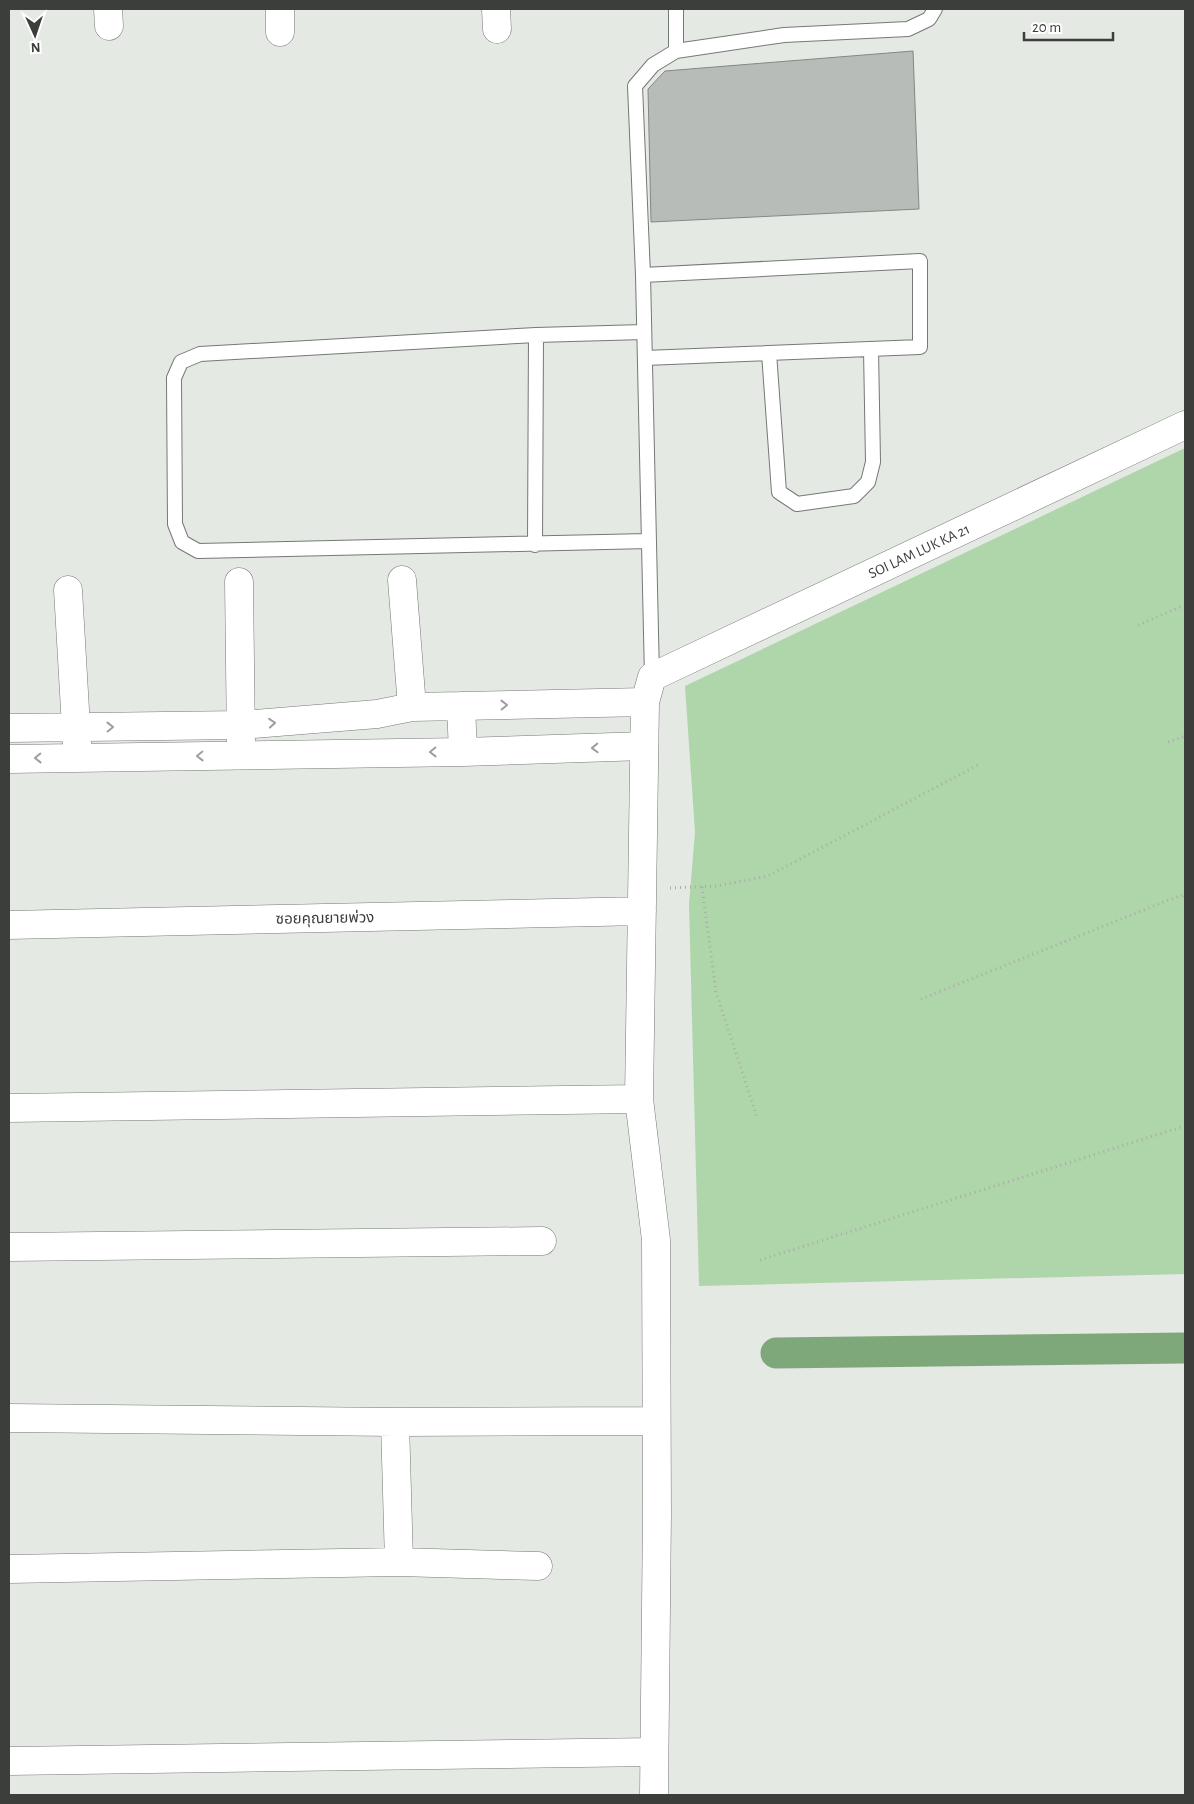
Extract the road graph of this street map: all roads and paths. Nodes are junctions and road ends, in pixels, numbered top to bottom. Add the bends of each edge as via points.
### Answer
1 (676, 9) edge
2 (935, 9) edge
3 (676, 51) junction
4 (643, 275) junction
5 (644, 332) junction
6 (536, 335) junction
7 (871, 349) junction
8 (769, 353) junction
9 (645, 358) junction
10 (1185, 425) edge
11 (649, 541) junction
12 (535, 545) junction
13 (402, 580) dead end
14 (239, 582) dead end
15 (68, 590) dead end
16 (1185, 605) edge
17 (1138, 624) dead end
18 (648, 690) junction
19 (462, 706) junction
20 (412, 707) junction
21 (241, 725) junction
22 (75, 727) junction
23 (9, 728) edge
24 (1185, 736) edge
25 (1168, 742) dead end
26 (644, 746) junction
27 (463, 752) junction
28 (241, 756) junction
29 (78, 758) junction
30 (9, 759) edge
31 (978, 765) dead end
32 (702, 887) junction
33 (1185, 895) edge
34 (642, 900) junction
35 (9, 925) edge
36 (921, 998) dead end
37 (638, 1099) junction
38 (9, 1108) edge
39 (756, 1117) dead end
40 (1185, 1126) edge
41 (542, 1242) dead end
42 (9, 1247) edge
43 (760, 1260) dead end
44 (9, 1418) edge
45 (656, 1421) junction
46 (395, 1422) junction
47 (399, 1562) junction
48 (538, 1566) dead end
49 (9, 1569) edge
50 (654, 1752) junction
51 (9, 1761) edge
52 (654, 1795) edge

1 - 3 lane
2 - 3 lane via 929,19 908,29 784,35
3 - 4 lane via 653,65 635,86
4 - 5 lane
4 - 7 lane via 920,261 920,346
5 - 6 lane
5 - 9 lane
6 - 12 lane
6 - 12 lane via 200,354 181,362 174,378 176,524 182,542 198,551
7 - 8 lane
7 - 8 lane via 873,462 868,482 854,496 797,504 778,492
8 - 9 lane
9 - 11 lane
10 - 18 street, SOI LAM LUK KA 21
11 - 12 lane
11 - 18 lane
13 - 20 street
14 - 21 street
15 - 22 street
16 - 17 path
19 -> 18 street
18 - 26 street
19 - 20 street
19 - 27 street
21 -> 20 street via 377,714
22 -> 21 street
21 - 28 street
22 - 23 street
22 - 29 street
24 - 25 path
26 -> 27 street
26 - 34 street
27 -> 28 street
28 -> 29 street
29 -> 30 street
31 - 32 path via 768,876
32 - 34 path
32 - 39 path via 716,992
33 - 36 path
34 - 35 street, ซอยคุณยายพ่วง
34 - 37 street
37 - 38 street
37 - 45 street via 656,1240
40 - 43 path
41 - 42 street
44 - 46 street
45 - 46 street
45 - 50 street
46 - 47 street
47 - 48 street
47 - 49 street
50 - 51 street
50 - 52 street

